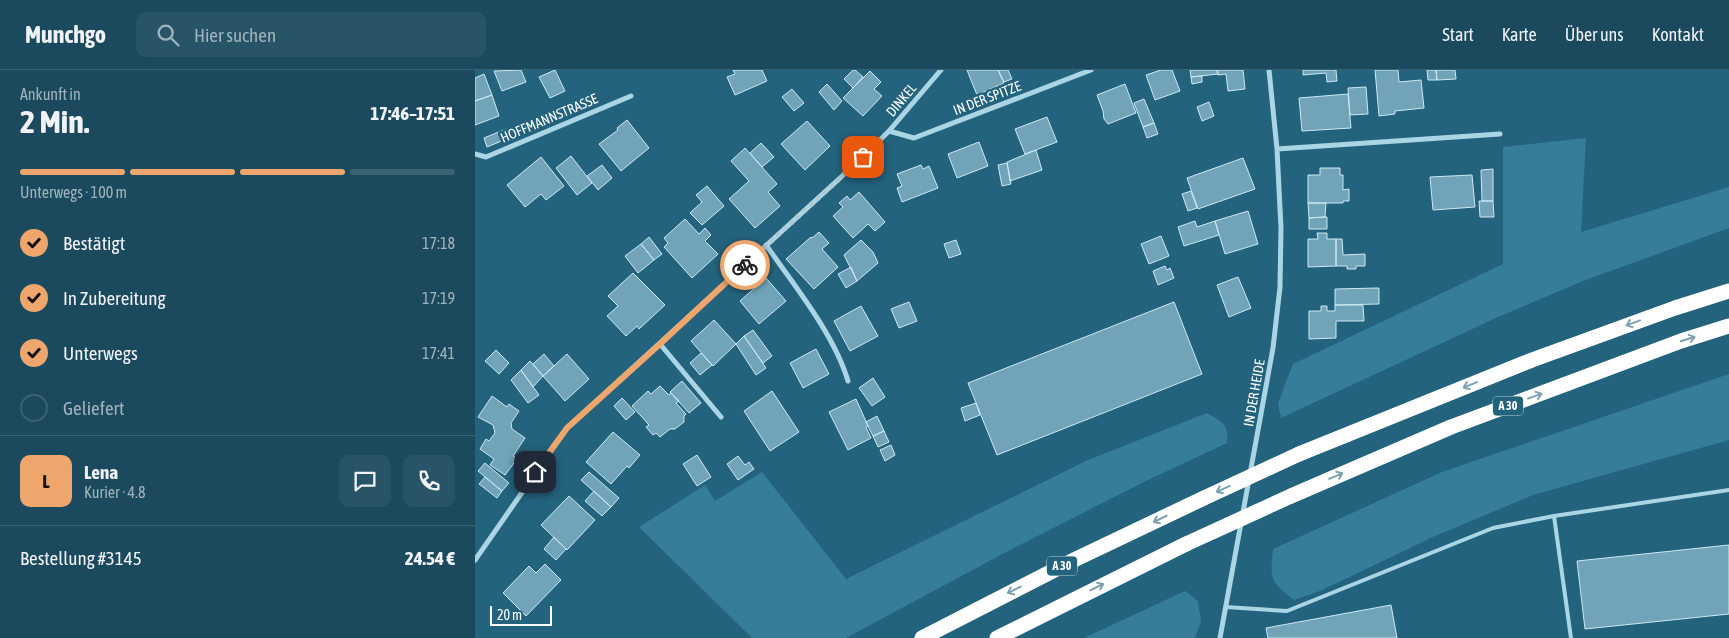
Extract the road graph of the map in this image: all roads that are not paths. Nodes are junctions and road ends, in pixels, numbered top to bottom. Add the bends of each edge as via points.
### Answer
1 (941, 70) edge
2 (1091, 70) edge
3 (1269, 70) edge
4 (631, 96) dead end
5 (889, 131) junction
6 (1500, 134) dead end
7 (1277, 149) junction
8 (475, 154) edge
9 (767, 244) junction
10 (1729, 291) edge
11 (1729, 326) edge
12 (660, 344) junction
13 (848, 381) dead end
14 (721, 417) dead end
15 (1729, 490) edge
16 (1554, 516) junction
17 (475, 560) edge
18 (1226, 607) junction
19 (922, 638) edge
20 (997, 638) edge
21 (1220, 638) edge
22 (1571, 638) edge

1 - 5 street, DINKEL
2 - 5 street, IN DER SPITZE via 914,138
3 - 7 street, IN DER HEIDE
4 - 8 street, HOFFMANNSTRASSE via 487,157
5 - 9 street, DINKEL
6 - 7 street
7 - 18 street, IN DER HEIDE via 1280,287 1273,348
9 - 12 street, DINKEL
9 - 13 street via 816,318 843,364
10 -> 19 highway, A 30, bridge via 1532,360 1299,454 1076,559
20 -> 11 highway, A 30, bridge via 1291,496 1451,428
12 - 14 street
12 - 17 street, DINKEL via 567,428
15 - 16 lane
16 - 18 lane via 1493,528 1287,612
16 - 22 lane
18 - 21 street, IN DER HEIDE

